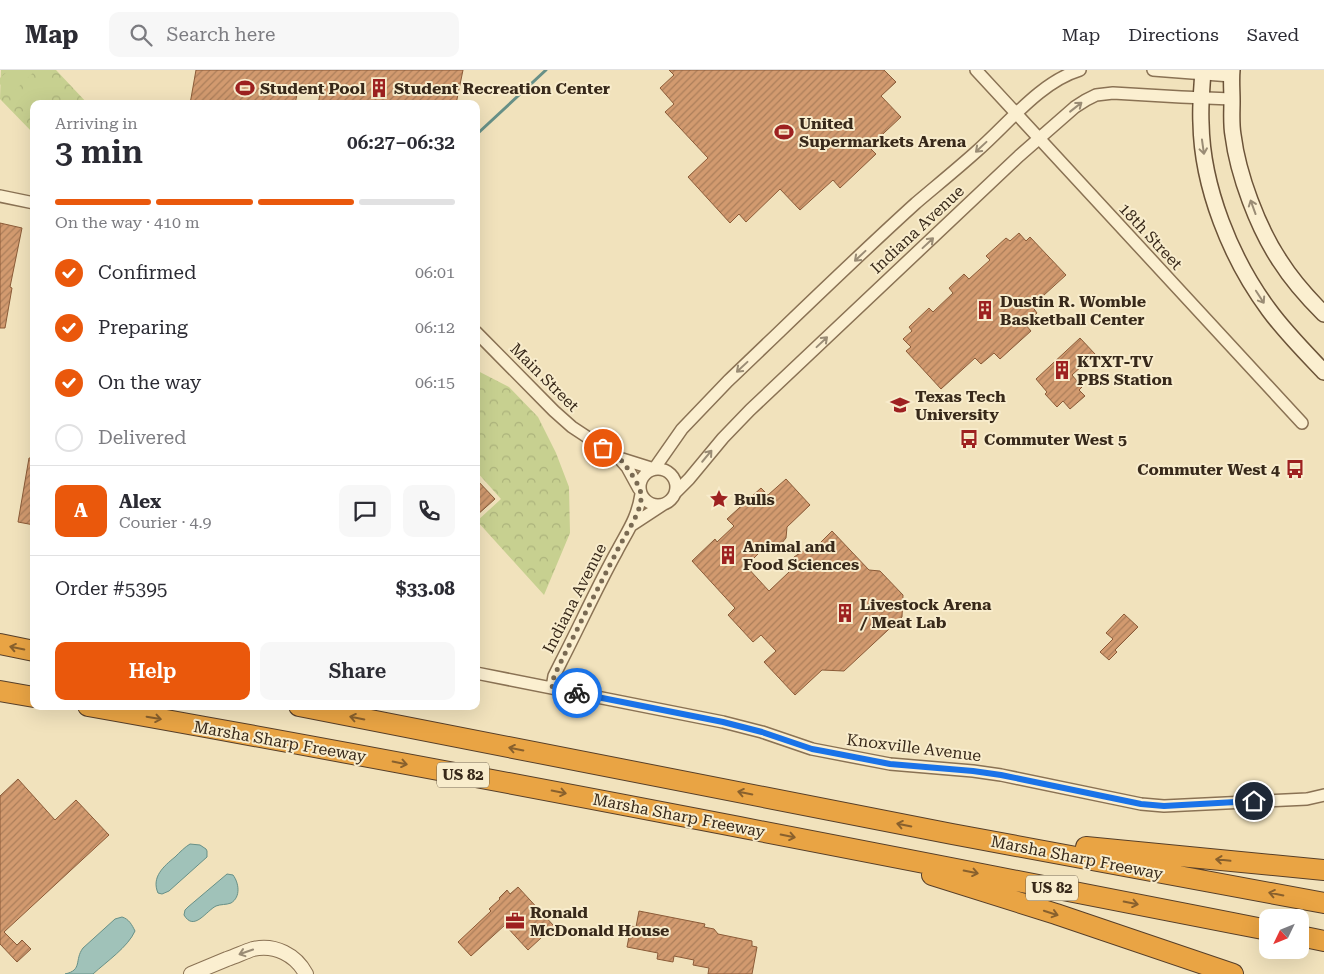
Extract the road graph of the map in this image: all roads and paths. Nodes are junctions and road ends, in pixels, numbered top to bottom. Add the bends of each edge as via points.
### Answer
1 (976, 70) edge
2 (1080, 70) edge
3 (1153, 70) edge
4 (1202, 72) edge
5 (1231, 73) edge
6 (1201, 98) junction
7 (1232, 99) junction
8 (1016, 113) junction
9 (1039, 139) junction
10 (0, 196) edge
11 (30, 202) edge
12 (1324, 314) edge
13 (480, 336) edge
14 (1324, 372) edge
15 (1302, 423) dead end
16 (619, 458) junction
17 (654, 469) junction
18 (640, 492) junction
19 (675, 493) junction
20 (664, 504) junction
21 (632, 525) junction
22 (0, 644) edge
23 (30, 650) edge
24 (480, 674) edge
25 (552, 688) junction
26 (0, 691) edge
27 (30, 696) edge
28 (111, 710) edge
29 (320, 710) edge
30 (1324, 795) edge
31 (952, 834) junction
32 (838, 845) junction
33 (1324, 870) edge
34 (1324, 903) edge
35 (1259, 928) edge
36 (1309, 938) edge
37 (1324, 941) edge
38 (191, 974) edge
39 (306, 974) edge
40 (1233, 974) edge

1 - 8 street, 18th Street
2 - 8 street, Indiana Avenue via 1057,79
3 - 4 street
4 - 5 street
4 - 6 main road
5 - 7 main road
6 - 7 street, Indiana Avenue
9 -> 6 street, Indiana Avenue via 1075,108 1096,96 1113,92
6 -> 14 main road via 1200,122 1208,178 1234,253 1267,308
12 -> 7 main road via 1281,263 1256,216 1237,157
8 - 9 street, 18th Street
8 -> 17 street, Indiana Avenue via 728,381 682,429
9 - 15 street, 18th Street
19 -> 9 street, Indiana Avenue via 750,410
10 - 11 street
13 - 16 street, Main Street via 572,427
16 - 17 street, Main Street
16 - 18 street, Main Street
17 - 18 street via 642,478
17 - 19 street via 672,476
18 - 20 street via 648,503
18 - 21 street, Indiana Avenue via 640,503
19 - 20 street
20 - 21 street, Indiana Avenue
21 - 25 street, Indiana Avenue via 554,676
23 -> 22 highway
24 - 25 street, Knoxville Avenue
25 - 30 street, Knoxville Avenue via 723,722 812,749 890,764 1001,775 1141,804 1164,806 1307,799
26 - 27 highway
28 -> 32 highway, Marsha Sharp Freeway / US 82
31 -> 29 highway, Marsha Sharp Freeway / US 82
33 -> 31 highway
34 -> 31 highway, Marsha Sharp Freeway / US 82
32 -> 35 highway, Marsha Sharp Freeway / US 82
32 -> 40 highway
36 - 37 highway
39 -> 38 street via 292,957 267,948 254,949

